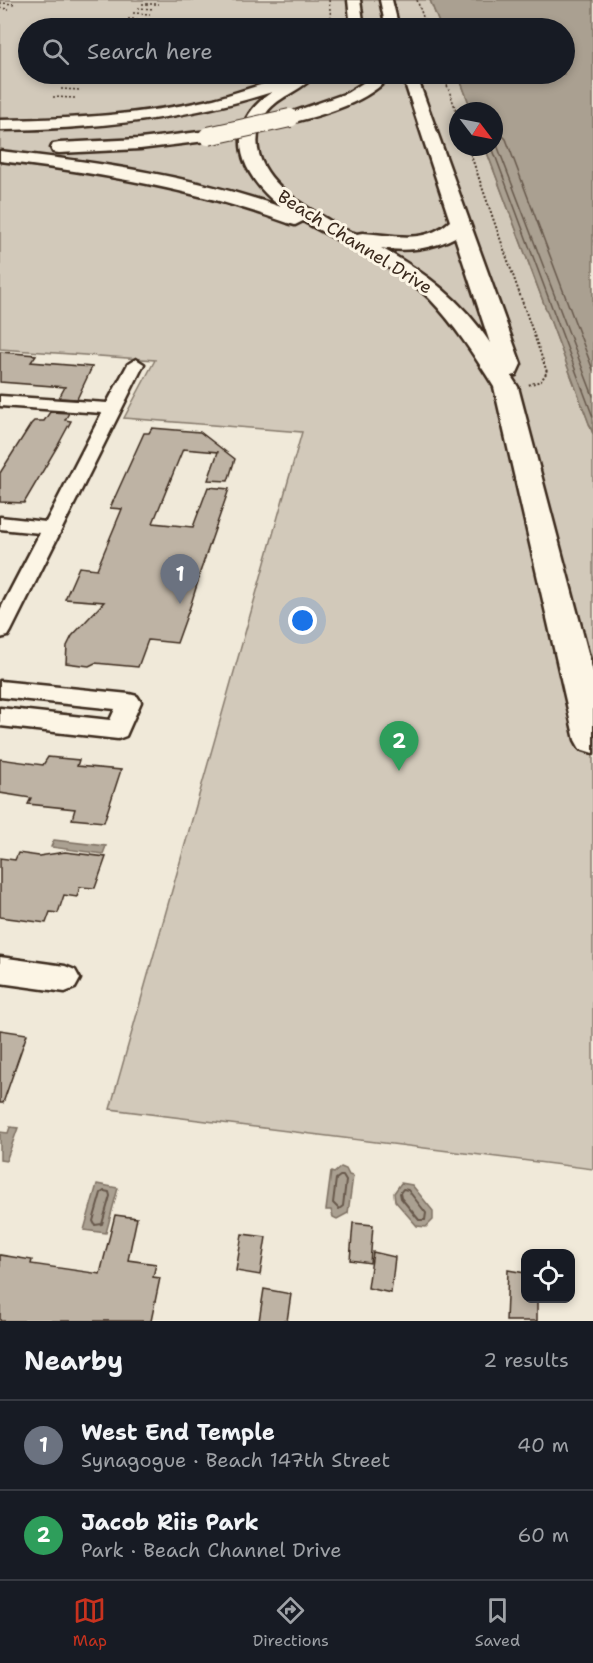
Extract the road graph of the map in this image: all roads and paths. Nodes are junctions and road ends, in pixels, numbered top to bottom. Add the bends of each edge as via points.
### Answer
1 (329, 0) edge
2 (354, 0) edge
3 (386, 0) edge
4 (417, 0) edge
5 (0, 3) edge
6 (16, 4) dead end
7 (142, 4) dead end
8 (159, 4) dead end
9 (0, 8) edge
10 (138, 8) dead end
11 (9, 9) dead end
12 (154, 9) dead end
13 (133, 14) dead end
14 (150, 14) dead end
15 (331, 18) edge
16 (357, 18) edge
17 (390, 18) edge
18 (423, 18) edge
19 (279, 84) edge
20 (293, 84) edge
21 (369, 84) edge
22 (413, 84) edge
23 (446, 84) edge
24 (61, 89) dead end
25 (81, 90) dead end
26 (54, 97) dead end
27 (75, 98) dead end
28 (452, 102) edge
29 (0, 125) edge
30 (0, 148) edge
31 (0, 156) edge
32 (471, 156) edge
33 (461, 222) junction
34 (344, 236) junction
35 (136, 364) dead end
36 (506, 387) junction
37 (0, 400) edge
38 (113, 409) junction
39 (0, 524) edge
40 (52, 528) junction
41 (0, 631) edge
42 (0, 689) edge
43 (0, 717) edge
44 (593, 740) edge
45 (0, 970) edge
46 (65, 979) dead end

1 - 15 path
2 - 16 main road
3 - 17 main road
4 - 18 path
5 - 6 path
7 - 8 path
9 - 11 path
10 - 12 path
13 - 14 path
19 - 29 main road via 183,110 99,121
20 - 34 main road, Beach Channel Drive via 256,116 249,135 250,158 277,195
21 - 30 main road, bridge via 350,96 290,118 208,136 122,145
22 - 33 main road, Beach Channel Drive
23 - 28 path
24 - 25 path
26 - 27 path
31 - 34 main road via 106,170 193,188 260,206
32 - 36 path via 547,372 536,383
33 - 34 main road via 440,237 412,243 381,243
33 - 36 main road, Beach Channel Drive via 509,364
34 - 36 main road, Beach Channel Drive via 404,268 447,302 473,334
35 - 38 street
36 - 44 main road, Beach Channel Drive
37 - 38 street
38 - 40 street
39 - 40 street
40 - 41 street
42 - 43 street via 129,702 118,730
45 - 46 street

